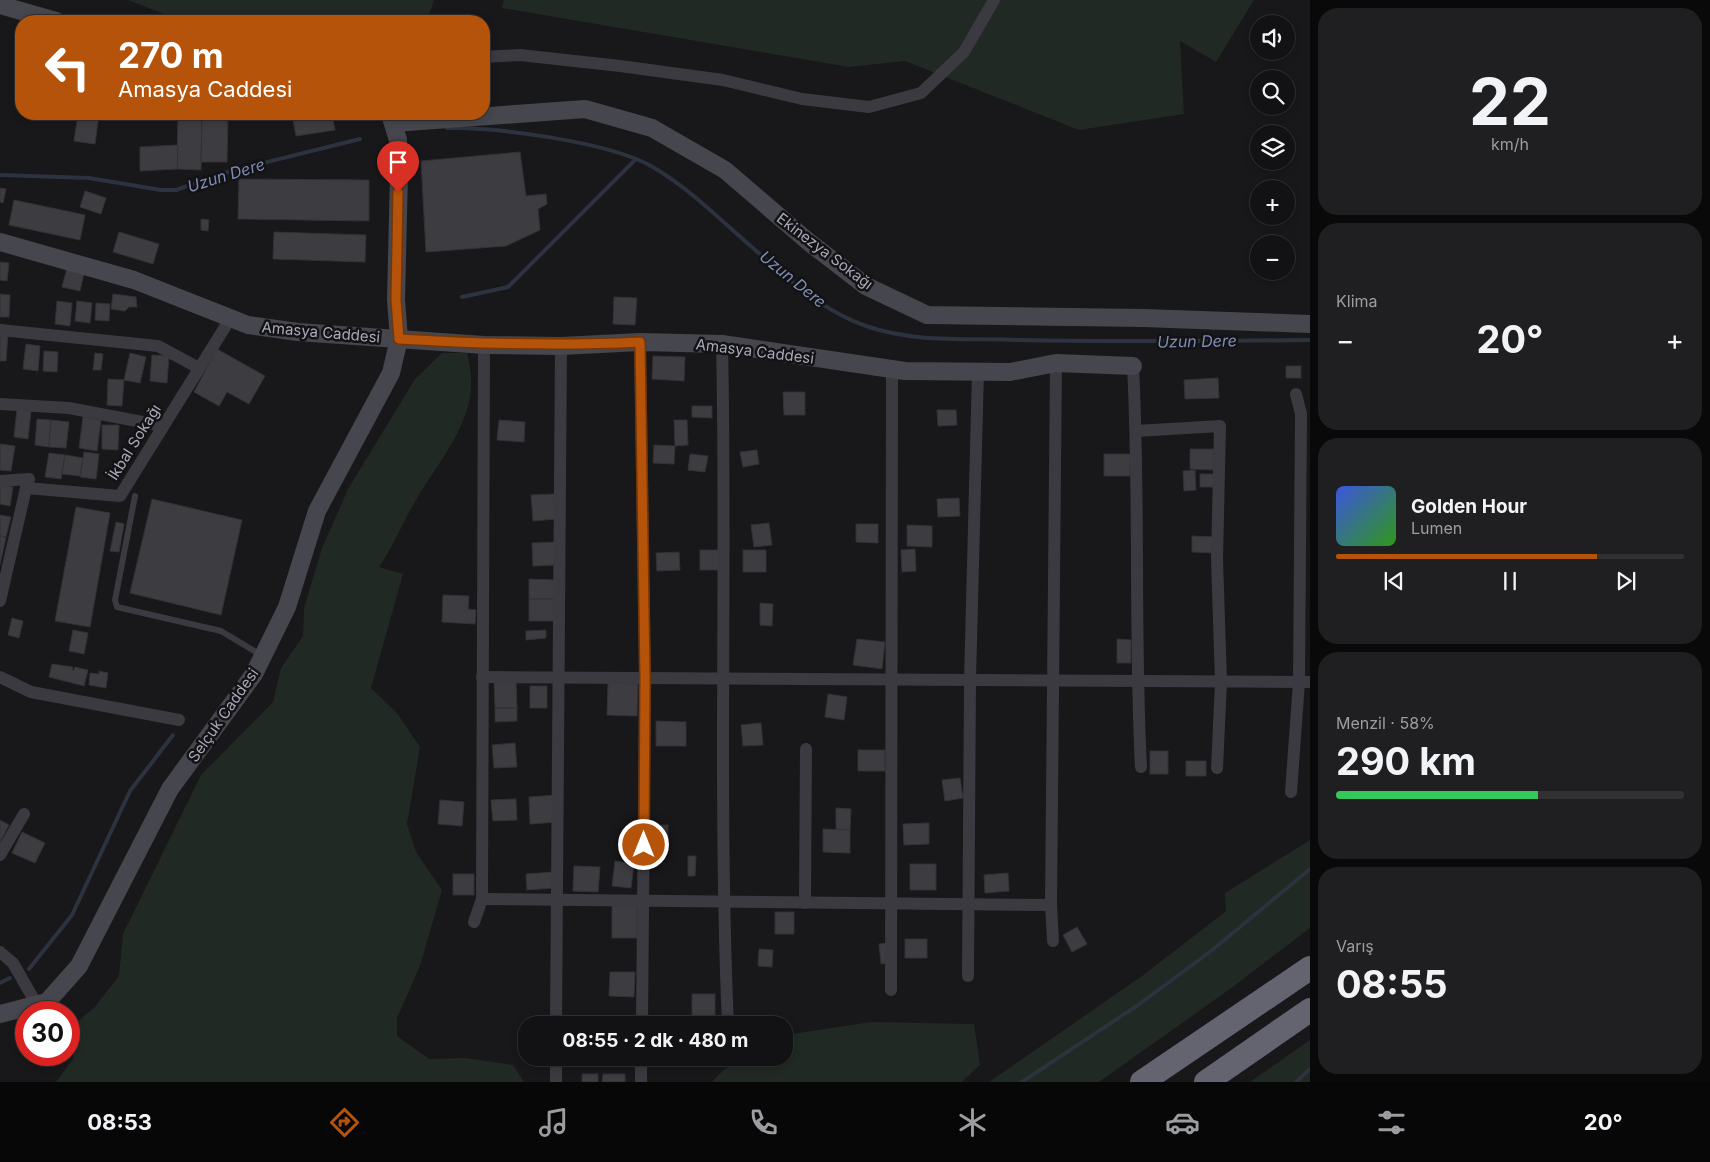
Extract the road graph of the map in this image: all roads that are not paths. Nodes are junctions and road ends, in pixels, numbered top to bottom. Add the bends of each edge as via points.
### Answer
1 (994, 0) edge
2 (0, 5) edge
3 (35, 15) edge
4 (490, 56) edge
5 (490, 113) edge
6 (393, 120) edge
7 (0, 242) edge
8 (230, 319) junction
9 (1310, 324) edge
10 (0, 330) edge
11 (399, 339) junction
12 (640, 342) junction
13 (722, 344) junction
14 (484, 345) junction
15 (562, 346) junction
16 (1056, 364) junction
17 (1133, 366) joint
18 (199, 368) junction
19 (892, 370) junction
20 (978, 372) junction
21 (1296, 394) dead end
22 (0, 404) edge
23 (163, 426) junction
24 (1136, 431) junction
25 (1306, 433) edge
26 (0, 481) edge
27 (26, 488) junction
28 (135, 496) dead end
29 (0, 601) edge
30 (263, 657) junction
31 (0, 677) edge
32 (482, 677) junction
33 (559, 678) junction
34 (645, 678) junction
35 (724, 679) junction
36 (892, 680) junction
37 (970, 680) junction
38 (1136, 680) junction
39 (1054, 681) junction
40 (1222, 682) junction
41 (1304, 682) edge
42 (179, 720) dead end
43 (806, 749) dead end
44 (1140, 767) dead end
45 (1217, 768) dead end
46 (1291, 792) dead end
47 (24, 814) dead end
48 (0, 855) edge
49 (482, 900) junction
50 (558, 900) junction
51 (643, 901) junction
52 (723, 902) junction
53 (805, 903) junction
54 (892, 905) junction
55 (970, 905) junction
56 (1051, 905) junction
57 (474, 922) dead end
58 (1053, 941) dead end
59 (0, 952) edge
60 (1310, 968) edge
61 (968, 976) dead end
62 (891, 990) dead end
63 (35, 1001) edge
64 (48, 1001) edge
65 (15, 1010) edge
66 (1310, 1010) edge
67 (0, 1014) edge
68 (556, 1016) edge
69 (642, 1016) edge
70 (728, 1016) edge
71 (556, 1066) edge
72 (642, 1066) edge
73 (556, 1082) edge
74 (641, 1082) edge
75 (1142, 1082) edge
76 (1206, 1082) edge

1 - 4 street via 964,52 921,93 868,107 802,99 723,80 620,66 520,54
2 - 3 street
5 - 9 street, Ekinezya Sokağı via 585,109 652,128 725,170 866,286 927,315
6 - 11 street, Selçuk Caddesi via 398,140 396,300
7 - 8 street, Amasya Caddesi via 134,280
8 - 11 street, Amasya Caddesi via 248,325 298,332
8 - 18 street, İkbal Sokağı
10 - 18 street via 158,346
11 - 14 street, Amasya Caddesi
11 - 30 street, Selçuk Caddesi via 391,373 317,511 287,607
12 - 13 street, Amasya Caddesi
12 - 15 street, Amasya Caddesi
12 - 34 street
13 - 19 street, Amasya Caddesi
13 - 35 street
14 - 15 street, Amasya Caddesi
14 - 32 street
15 - 33 street
16 - 17 street, Amasya Caddesi
16 - 20 street, Amasya Caddesi via 1010,372
16 - 39 street
17 - 24 street
18 - 23 street, İkbal Sokağı
19 - 20 street, Amasya Caddesi
19 - 36 street
20 - 37 street
21 - 25 street
22 - 23 street via 69,408
23 - 27 street, İkbal Sokağı via 120,496
24 - 38 street
24 - 40 street via 1220,426 1217,558
25 - 41 street
26 - 27 street, İkbal Sokağı via 29,479
27 - 29 street
28 - 30 lane via 115,600 117,607 220,631
30 - 64 street, Selçuk Caddesi via 170,789 79,966
31 - 42 street via 31,692
32 - 33 street
32 - 49 street
33 - 34 street
33 - 50 street
34 - 35 street
34 - 51 street
35 - 36 street
35 - 52 street
36 - 37 street
36 - 54 street
37 - 39 street
37 - 55 street
38 - 39 street
38 - 40 street
38 - 44 street
39 - 56 street
40 - 41 street
40 - 45 street
41 - 46 street
43 - 53 street
47 - 48 street
49 - 50 street
49 - 57 street
50 - 51 street
50 - 68 street
51 - 52 street
51 - 69 street
52 - 53 street
52 - 70 street
53 - 54 street
54 - 55 street
54 - 62 street
55 - 56 street
55 - 61 street
56 - 58 street
59 - 63 street via 13,963
60 - 75 highway
65 - 67 street, Selçuk Caddesi
66 - 76 highway
71 - 73 street
72 - 74 street

